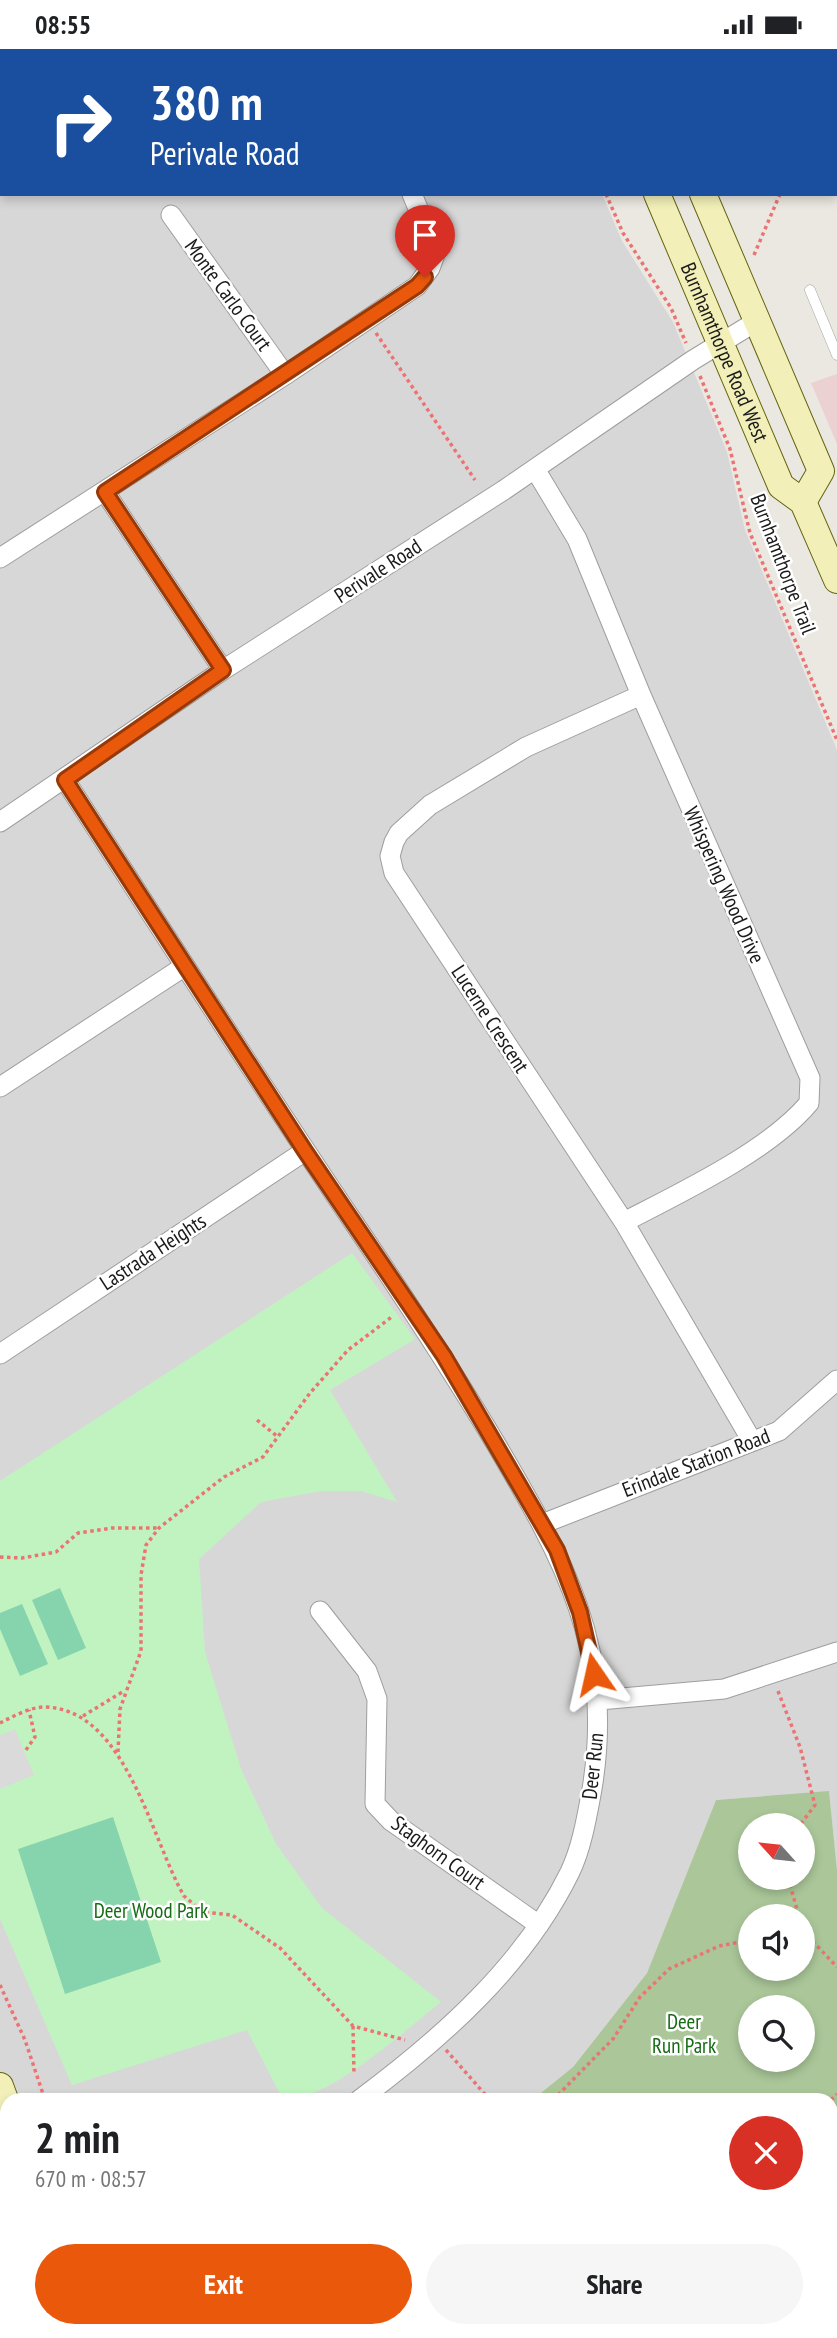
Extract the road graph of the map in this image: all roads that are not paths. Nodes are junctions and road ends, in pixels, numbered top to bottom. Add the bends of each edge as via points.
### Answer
1 (413, 196) edge
2 (658, 196) edge
3 (704, 196) edge
4 (171, 215) dead end
5 (810, 290) dead end
6 (757, 321) junction
7 (720, 343) junction
8 (837, 355) edge
9 (285, 375) junction
10 (535, 469) junction
11 (105, 492) junction
12 (803, 502) junction
13 (0, 558) edge
14 (837, 580) edge
15 (223, 670) junction
16 (641, 695) junction
17 (65, 780) junction
18 (0, 822) edge
19 (185, 966) junction
20 (0, 1087) edge
21 (305, 1151) junction
22 (624, 1222) junction
23 (0, 1353) edge
24 (837, 1380) edge
25 (752, 1441) junction
26 (542, 1524) junction
27 (320, 1611) dead end
28 (837, 1652) edge
29 (599, 1700) junction
30 (539, 1925) junction
31 (368, 2093) edge

1 - 9 street via 436,252 430,268 417,286
2 - 7 main road, Burnhamthorpe Road West
3 - 6 main road, Burnhamthorpe Road West
4 - 9 street, Monte Carlo Court
5 - 8 lane
6 - 7 street, Perivale Road
6 - 12 main road, Burnhamthorpe Road West via 821,471
7 - 10 street, Perivale Road
7 - 12 main road, Burnhamthorpe Road West via 781,487
9 - 11 street
10 - 15 street, Perivale Road
10 - 16 street, Whispering Wood Drive via 577,539
11 - 13 street
11 - 15 street
12 - 14 main road, Burnhamthorpe Road West
15 - 17 street, Perivale Road
16 - 22 street, Whispering Wood Drive via 810,1078 809,1103 788,1126
16 - 22 street, Lucerne Crescent via 526,747 430,805 399,832 390,856 394,873
17 - 18 street, Perivale Road
17 - 19 street, Deer Run
19 - 20 street
19 - 21 street, Deer Run
21 - 23 street, Lastrada Heights
21 - 26 street, Deer Run via 444,1356
22 - 25 street, Lucerne Crescent
24 - 25 street, Erindale Station Road via 779,1431
25 - 26 street, Erindale Station Road
26 - 29 street, Deer Run via 569,1579
27 - 30 street, Staghorn Court via 367,1671 377,1699 375,1804 391,1821
28 - 29 street via 724,1689
29 - 30 street, Deer Run via 597,1756 587,1816 571,1870
30 - 31 street, Deer Run via 501,1973 431,2042

